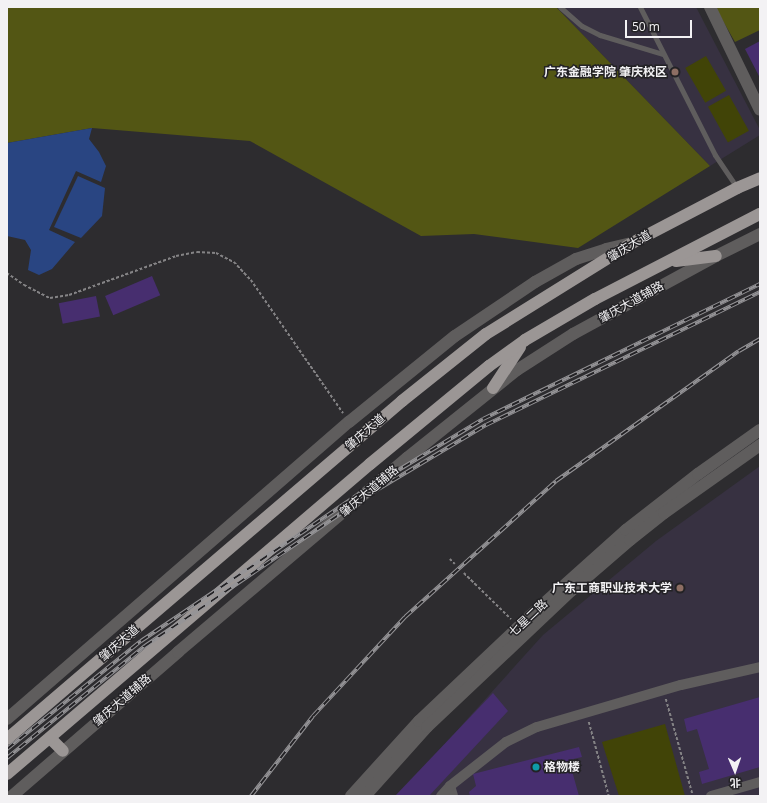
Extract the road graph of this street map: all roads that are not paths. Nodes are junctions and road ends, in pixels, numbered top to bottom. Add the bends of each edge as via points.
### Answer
1 (560, 7) edge
2 (640, 7) edge
3 (710, 7) edge
4 (663, 54) junction
5 (760, 110) edge
6 (760, 178) edge
7 (737, 188) junction
8 (760, 214) edge
9 (760, 234) edge
10 (632, 243) junction
11 (716, 256) junction
12 (668, 262) junction
13 (525, 340) junction
14 (494, 388) junction
15 (760, 430) edge
16 (760, 445) edge
17 (760, 667) edge
18 (7, 719) edge
19 (50, 738) junction
20 (7, 739) edge
21 (63, 751) junction
22 (7, 774) edge
23 (760, 782) edge
24 (451, 791) edge
25 (12, 796) edge
26 (352, 796) edge
27 (365, 796) edge
28 (441, 796) edge
29 (711, 796) edge

1 - 4 lane via 582,26 600,35
2 - 4 lane
3 - 5 street
4 - 7 lane via 715,155
6 - 7 highway, 肇庆大道
7 - 10 highway, 肇庆大道
8 - 12 highway
9 - 11 street, 肇庆大道辅路
10 - 18 street via 576,259 523,290 455,336 349,422
10 - 20 highway, 肇庆大道 via 528,306 446,364
11 - 12 highway
11 - 14 street, 肇庆大道辅路 via 573,334
12 - 13 highway via 595,299
13 - 14 highway
13 - 19 highway via 446,400
14 - 21 street, 肇庆大道辅路 via 407,458
15 - 26 street, 七星二路 via 626,530 518,626 419,721
16 - 27 street, 七星二路 via 664,513 571,591 427,727
17 - 24 street via 681,685 522,733 506,742
19 - 21 highway
19 - 22 highway
21 - 25 street, 肇庆大道辅路
23 - 29 street
24 - 28 street

